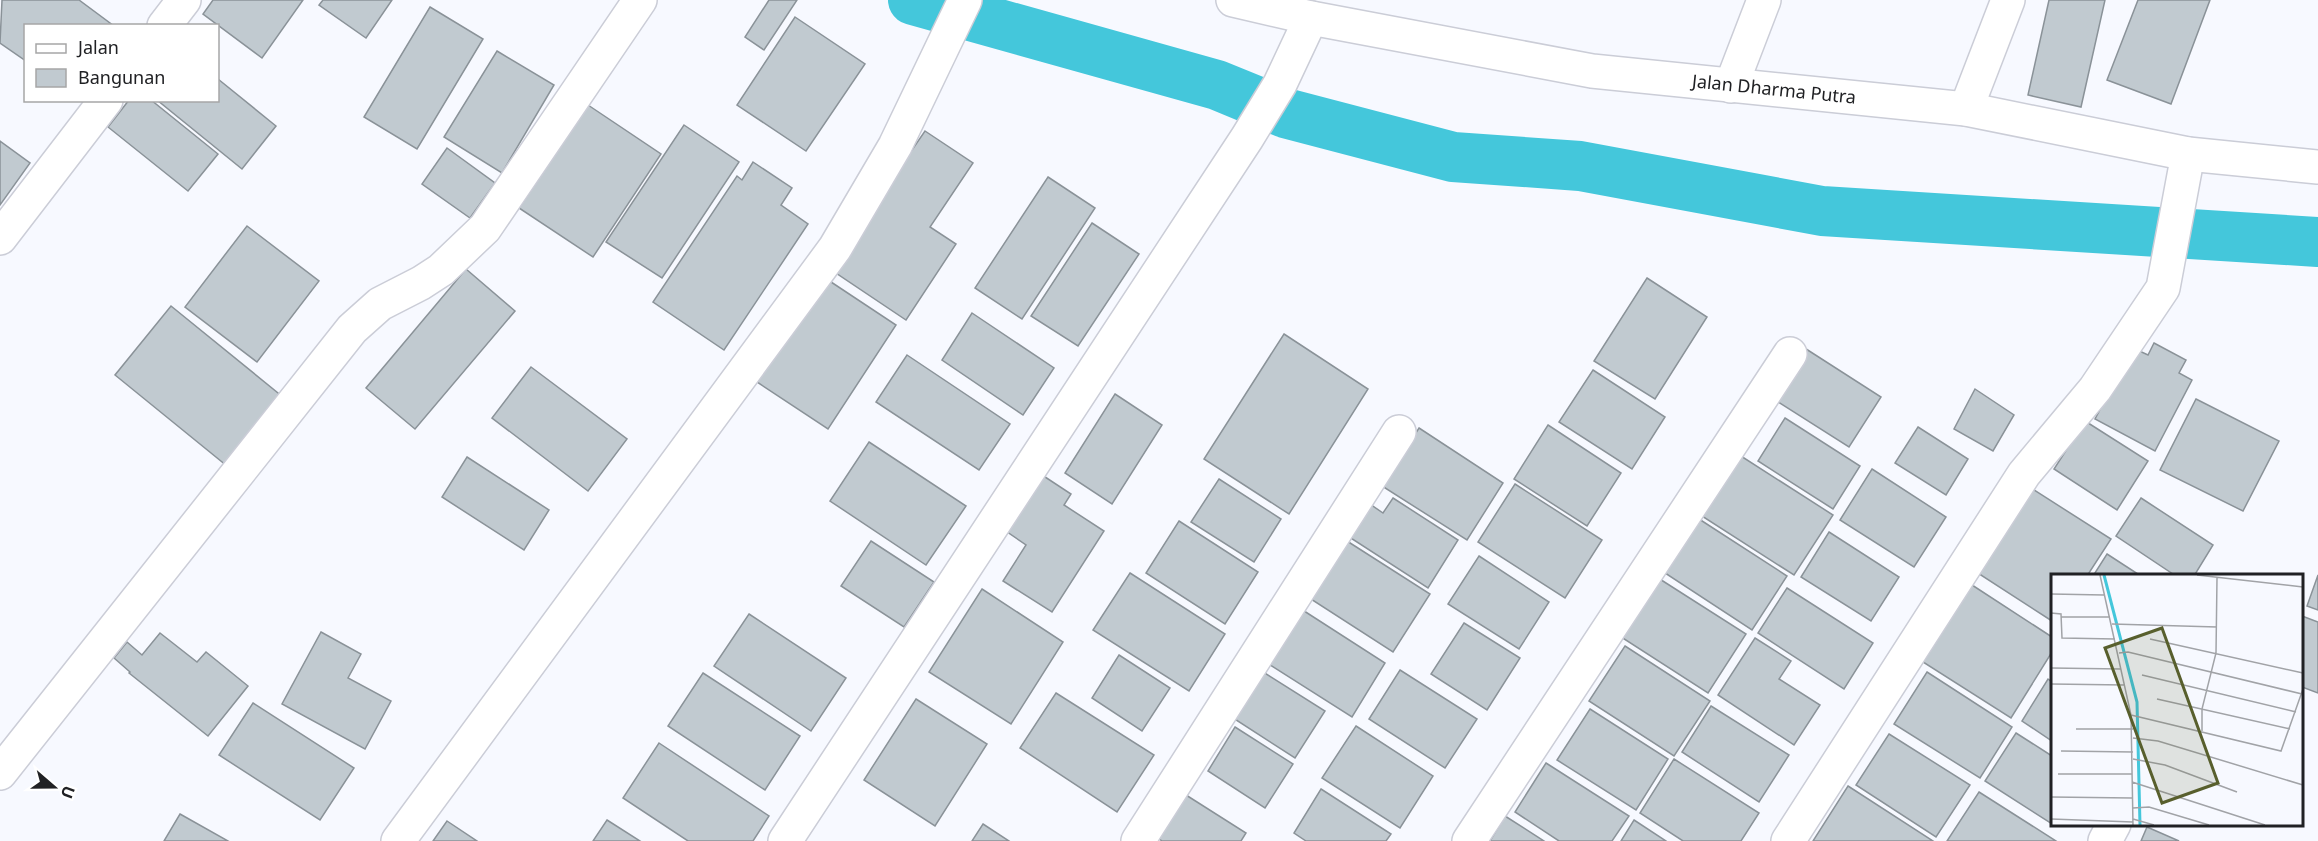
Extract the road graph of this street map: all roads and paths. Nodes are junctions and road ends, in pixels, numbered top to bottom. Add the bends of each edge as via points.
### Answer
1 (184, 0) edge
2 (640, 0) edge
3 (1233, 0) edge
4 (1764, 0) edge
5 (2008, 0) edge
6 (963, 2) edge
7 (1311, 18) junction
8 (166, 24) edge
9 (1731, 86) junction
10 (104, 102) edge
11 (1966, 109) junction
12 (2188, 154) junction
13 (2318, 167) edge
14 (0, 238) edge
15 (1790, 354) dead end
16 (1399, 432) dead end
17 (0, 773) edge
18 (2114, 826) edge
19 (398, 841) edge
20 (785, 841) edge
21 (1138, 841) edge
22 (1469, 841) edge
23 (1788, 841) edge
24 (2105, 841) edge

1 - 8 street
2 - 17 street via 485,228 441,270 380,304 352,328
3 - 7 street, Jalan Dharma Putra
4 - 9 street
5 - 11 street
6 - 19 street via 895,146 835,248
7 - 9 street, Jalan Dharma Putra via 1592,70
7 - 20 street via 1280,84 1247,138
9 - 11 street, Jalan Dharma Putra
10 - 14 street
11 - 12 street, Jalan Dharma Putra
12 - 13 street, Jalan Dharma Putra
12 - 23 street via 2163,288 2095,388 2024,474
15 - 22 street
16 - 21 street
18 - 24 street

